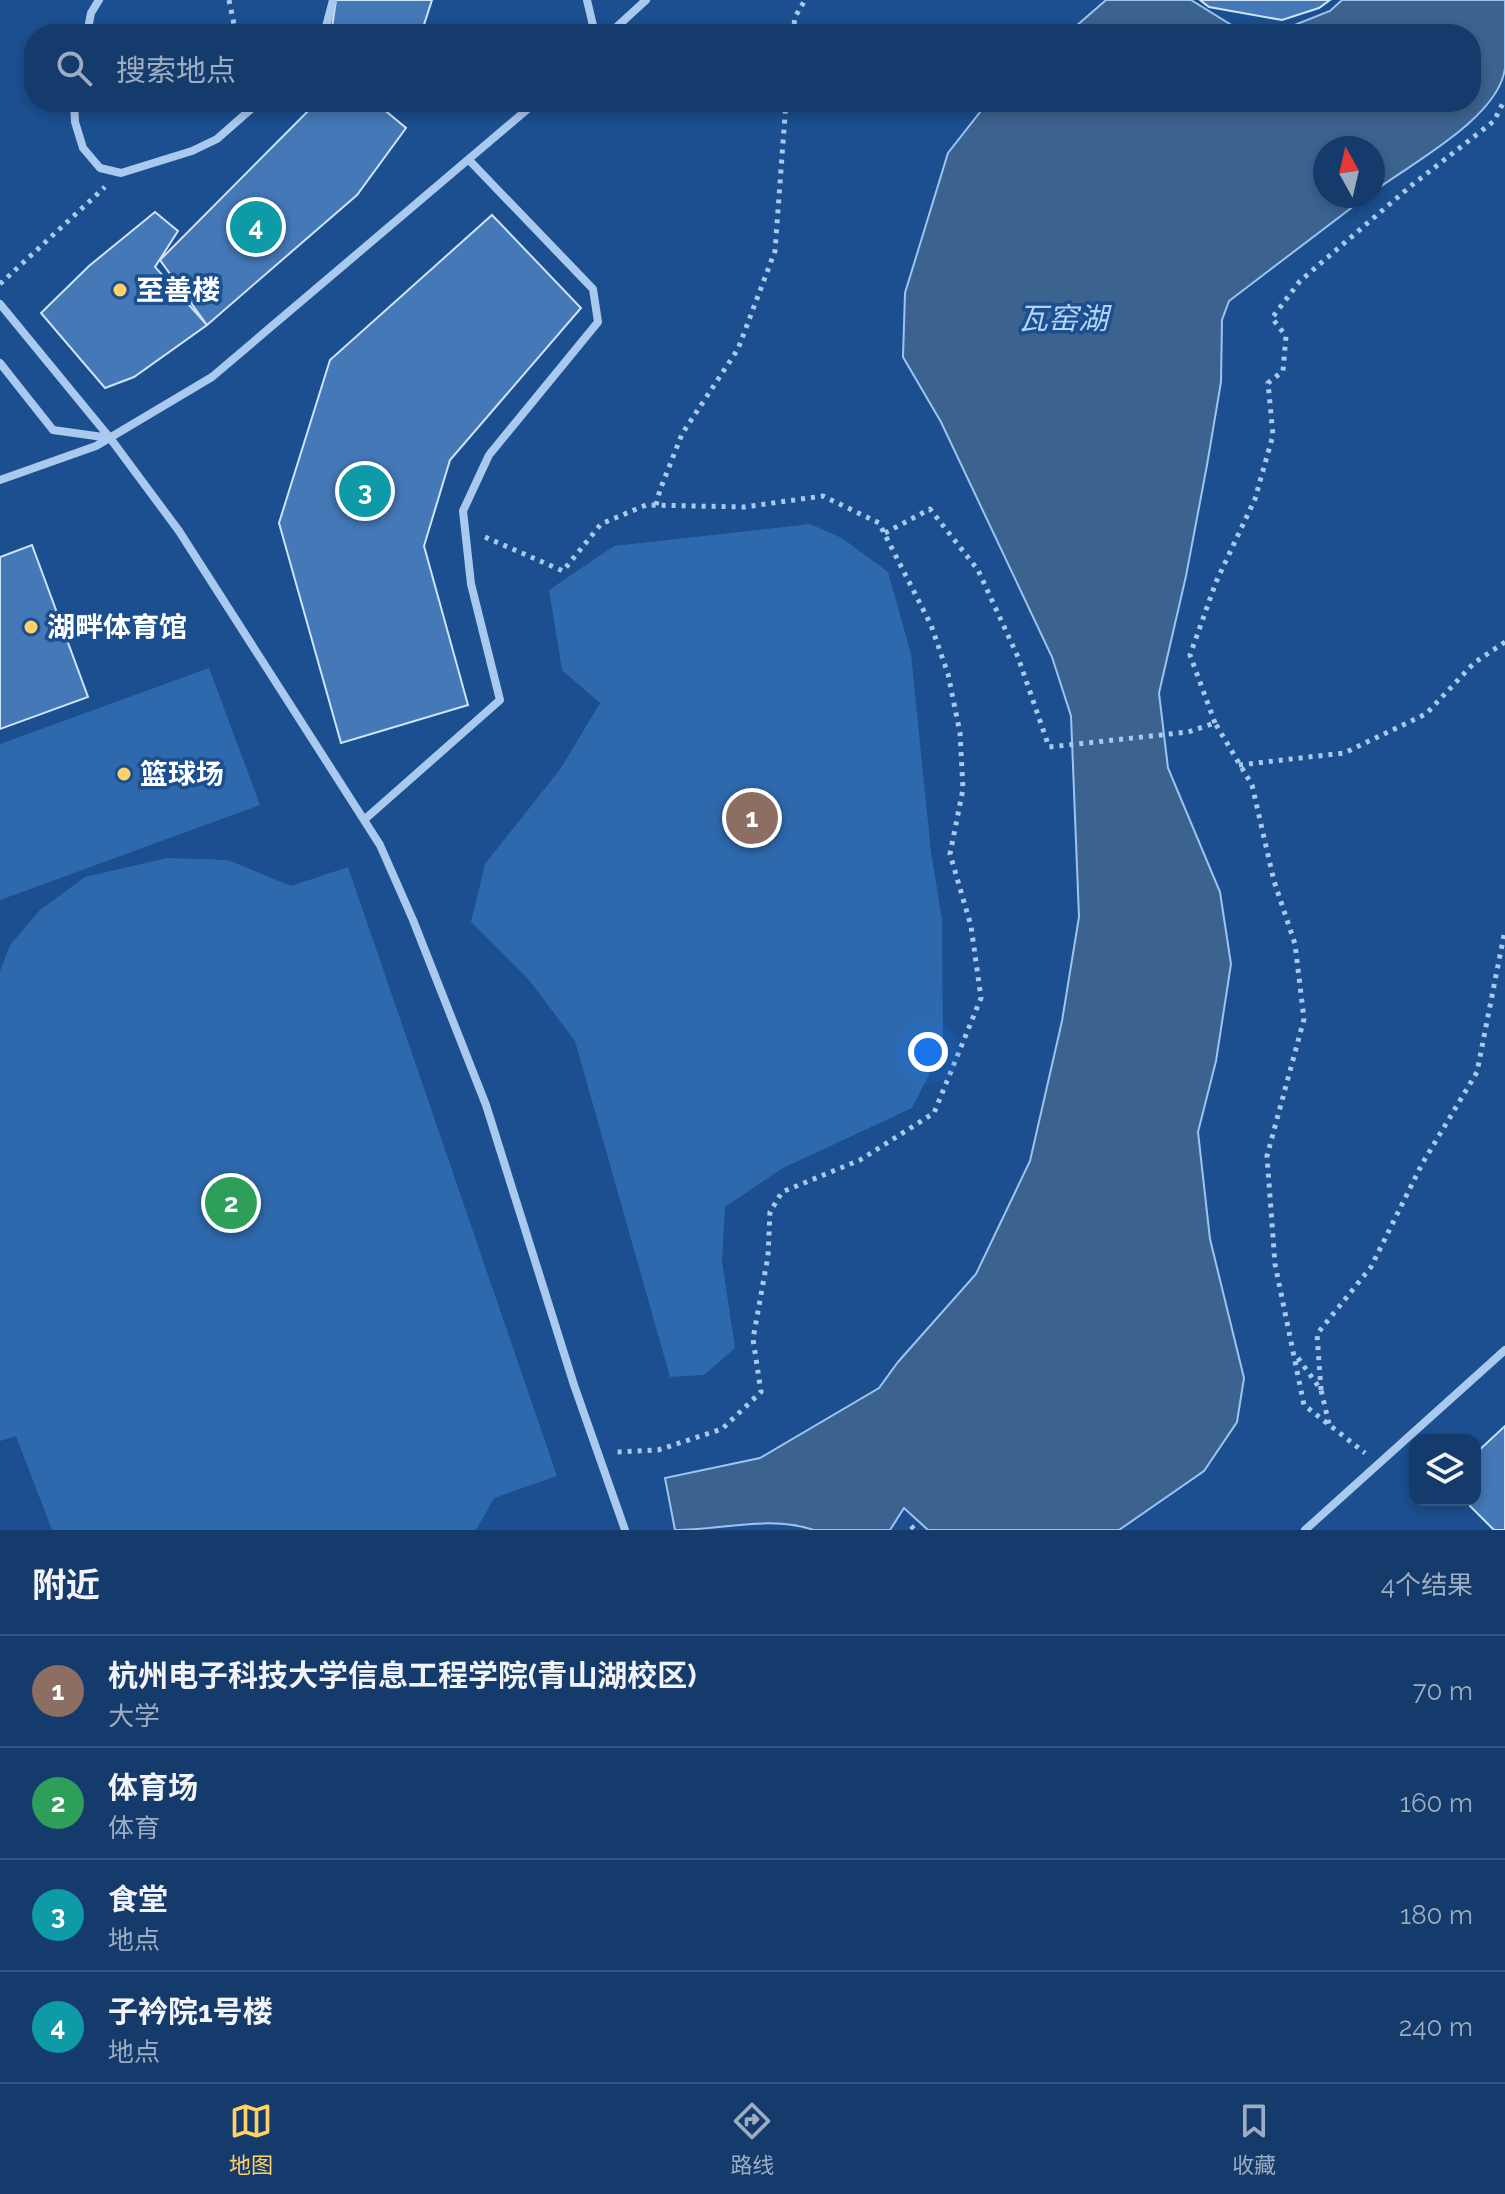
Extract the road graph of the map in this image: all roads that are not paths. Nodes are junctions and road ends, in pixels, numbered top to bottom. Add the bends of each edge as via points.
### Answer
1 (99, 0) edge
2 (333, 0) edge
3 (587, 0) edge
4 (646, 0) edge
5 (89, 24) edge
6 (327, 24) edge
7 (593, 24) edge
8 (620, 24) edge
9 (74, 112) edge
10 (248, 112) edge
11 (524, 112) edge
12 (469, 160) junction
13 (0, 304) edge
14 (0, 363) edge
15 (110, 438) junction
16 (0, 480) edge
17 (364, 820) junction
18 (1505, 1350) edge
19 (625, 1530) edge
20 (1305, 1530) edge

1 - 5 street
2 - 6 street
3 - 7 street
4 - 8 street
9 - 10 street via 83,148 100,168 121,173 217,139
11 - 12 street
12 - 15 street via 212,377
12 - 17 street via 593,289 598,322 489,455 463,511 471,584 500,700
13 - 15 street
14 - 15 street via 53,430
15 - 16 street
15 - 17 street via 179,531
17 - 19 street via 413,920 486,1105
18 - 20 street

